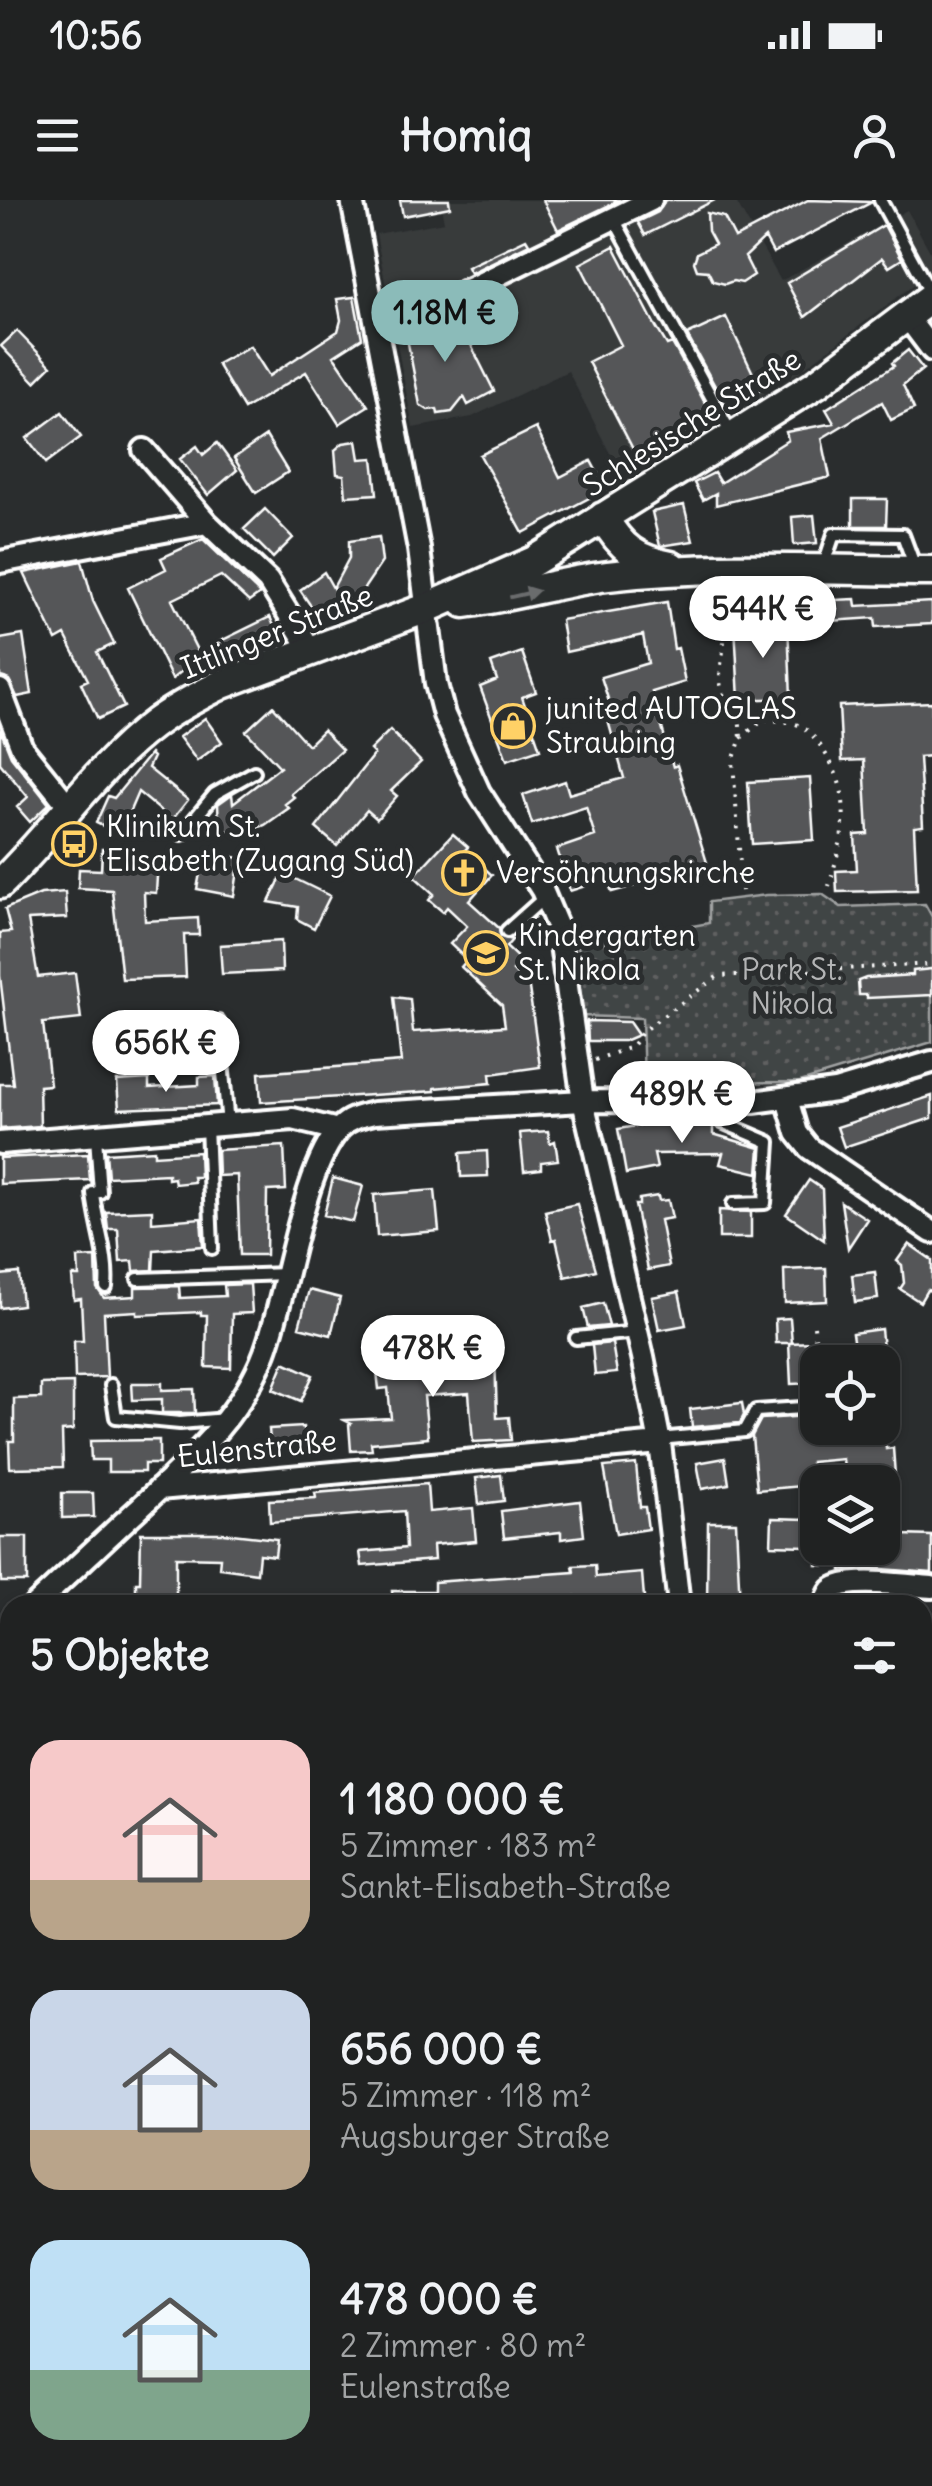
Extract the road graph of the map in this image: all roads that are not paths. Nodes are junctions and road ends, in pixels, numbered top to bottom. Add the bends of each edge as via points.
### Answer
1 (352, 200) edge
2 (650, 200) edge
3 (880, 200) edge
4 (614, 219) junction
5 (932, 296) edge
6 (907, 317) junction
7 (376, 324) junction
8 (932, 350) edge
9 (733, 436) junction
10 (144, 450) dead end
11 (603, 517) junction
12 (207, 523) junction
13 (0, 562) edge
14 (697, 570) junction
15 (734, 570) junction
16 (924, 571) edge
17 (476, 589) joint
18 (730, 607) road end
19 (428, 608) junction
20 (311, 650) junction
21 (0, 690) edge
22 (254, 772) dead end
23 (71, 808) junction
24 (182, 834) dead end
25 (0, 884) edge
26 (545, 897) junction
27 (507, 931) dead end
28 (199, 1022) dead end
29 (932, 1062) edge
30 (786, 1098) junction
31 (583, 1101) junction
32 (722, 1102) junction
33 (218, 1125) junction
34 (338, 1130) junction
35 (96, 1137) junction
36 (0, 1143) edge
37 (733, 1204) dead end
38 (932, 1232) edge
39 (212, 1248) dead end
40 (288, 1274) junction
41 (138, 1279) dead end
42 (106, 1286) dead end
43 (638, 1332) junction
44 (576, 1338) dead end
45 (110, 1384) dead end
46 (800, 1408) edge
47 (226, 1419) junction
48 (660, 1441) junction
49 (159, 1489) junction
50 (932, 1587) edge
51 (46, 1595) edge
52 (678, 1595) edge
53 (828, 1595) edge

1 - 7 street
2 - 4 street
3 - 5 lane, Schlesische Straße
4 - 7 street via 454,296
4 - 9 lane
5 - 6 street, Schlesische Straße
6 - 8 street
6 - 9 street, Schlesische Straße
7 - 19 street
9 - 11 street, Schlesische Straße
10 - 12 street
11 - 14 street, Ittlinger Straße via 646,562
11 - 17 street, Schlesische Straße
12 - 13 street
12 - 20 street via 268,581
14 - 15 street, Ittlinger Straße
19 -> 14 street, Ittlinger Straße via 608,576
15 - 16 street, Ittlinger Straße
15 - 18 lane
17 - 19 street, Ittlinger Straße
19 - 20 street, Ittlinger Straße
19 - 26 street via 444,715 479,792
20 - 23 street, Ittlinger Straße via 182,704 152,724
21 - 23 street via 22,748
22 - 24 lane via 215,794
23 - 25 street, Ittlinger Straße
26 - 27 lane
26 - 31 street via 564,955
28 - 33 lane via 218,1022
29 - 30 street
30 - 32 street
30 - 38 street via 809,1148
31 - 32 street
31 - 34 street via 374,1113
31 - 43 street
32 - 37 lane via 722,1122 770,1142 764,1203
33 - 34 street via 293,1120
33 - 35 street
33 - 39 lane
34 - 40 street via 317,1167
35 - 36 street
35 - 42 lane via 100,1192 93,1194 108,1264
40 - 41 lane
40 - 47 street via 255,1378
43 - 44 lane
43 - 48 street
45 - 47 lane via 116,1418
46 - 48 lane via 756,1411 744,1432
47 - 49 street
48 - 49 street, Eulenstraße
48 - 52 street
49 - 51 street
50 - 53 street via 853,1583

